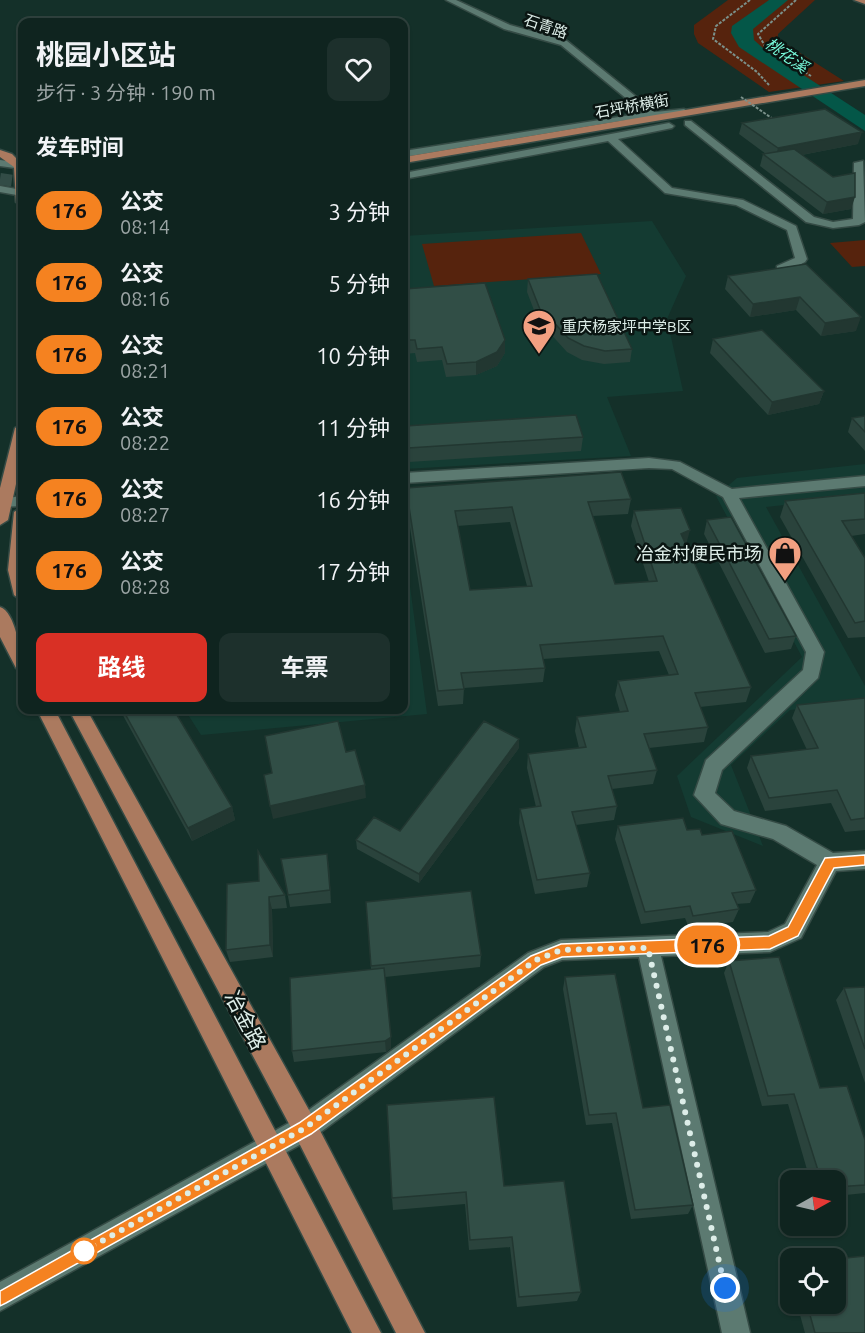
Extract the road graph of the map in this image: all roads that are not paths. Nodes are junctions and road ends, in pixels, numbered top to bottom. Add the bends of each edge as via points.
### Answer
1 (450, 0) edge
2 (858, 0) edge
3 (865, 2) edge
4 (865, 83) edge
5 (854, 96) dead end
6 (653, 115) junction
7 (688, 117) junction
8 (669, 126) junction
9 (612, 139) junction
10 (0, 144) edge
11 (18, 151) edge
12 (0, 153) edge
13 (408, 153) edge
14 (408, 159) edge
15 (0, 163) edge
16 (859, 163) dead end
17 (18, 164) edge
18 (18, 166) edge
19 (408, 166) edge
20 (408, 175) edge
21 (0, 189) edge
22 (18, 195) edge
23 (781, 269) edge
24 (18, 445) edge
25 (408, 478) edge
26 (865, 481) edge
27 (729, 494) junction
28 (18, 501) edge
29 (4, 503) junction
30 (0, 520) edge
31 (18, 551) edge
32 (18, 578) edge
33 (0, 613) edge
34 (18, 654) edge
35 (48, 714) edge
36 (80, 714) edge
37 (865, 860) edge
38 (830, 862) junction
39 (648, 948) junction
40 (305, 1128) junction
41 (272, 1147) junction
42 (0, 1297) edge
43 (367, 1333) edge
44 (411, 1333) edge
45 (736, 1333) edge

1 - 6 street, 石青路 via 507,27 564,43
2 - 3 main road
4 - 7 main road, 石坪桥横街
5 - 7 main road, 石坪桥横街
6 - 7 street
6 - 13 street
7 - 8 main road, 石坪桥横街
7 - 14 main road, 石坪桥横街
7 - 16 street via 810,220 833,225 859,222
8 - 9 street
8 - 19 main road, 石坪桥横街
9 - 20 street
9 - 23 street via 669,191 739,202 792,228 801,260
10 - 11 main road
12 - 17 main road
15 - 18 street
21 - 22 street
24 - 29 main road
25 - 27 street via 649,463 675,465
26 - 27 street
27 - 38 street via 815,652 812,673 713,766 704,795 728,818 779,832
28 - 29 street
29 - 30 main road
31 - 32 main road
33 - 34 main road
35 - 41 main road, 冶金路
36 - 40 main road, 冶金路
37 - 38 street
38 - 39 street via 793,931 770,942
39 - 40 street via 561,950 536,960
39 - 45 street
40 - 41 street
40 - 44 main road, 冶金路
41 - 42 street
41 - 43 main road, 冶金路

